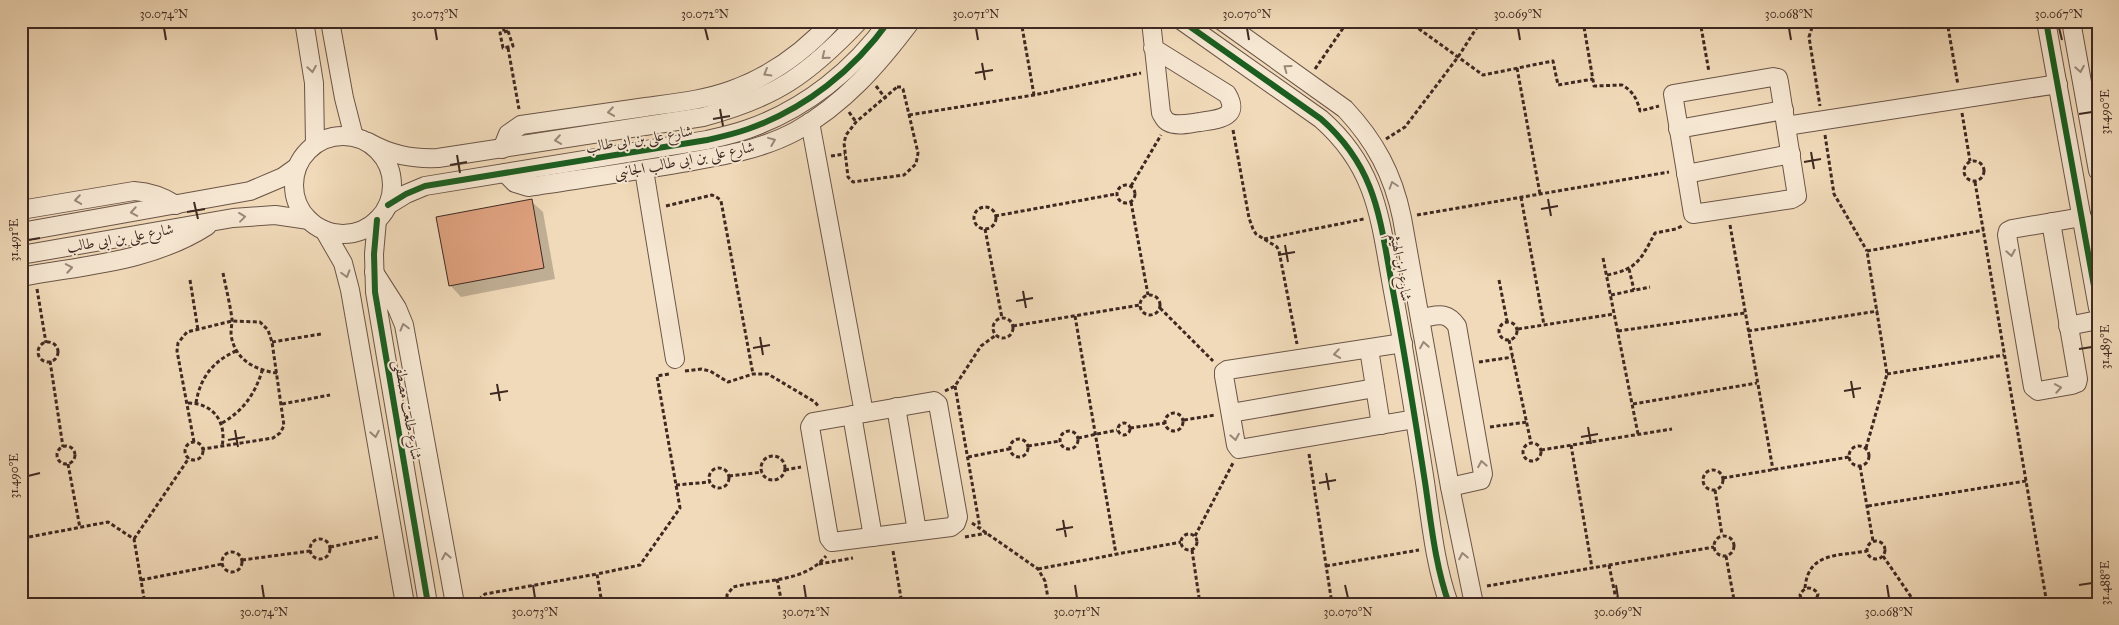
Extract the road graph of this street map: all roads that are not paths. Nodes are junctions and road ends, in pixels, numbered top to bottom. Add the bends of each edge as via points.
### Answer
1 (304, 21) edge
2 (330, 21) edge
3 (832, 21) edge
4 (859, 21) edge
5 (890, 21) edge
6 (911, 21) edge
7 (1151, 21) edge
8 (1182, 21) edge
9 (1222, 21) edge
10 (2046, 21) edge
11 (2072, 21) edge
12 (1154, 48) junction
13 (2058, 84) junction
14 (1785, 118) junction
15 (810, 122) junction
16 (1678, 129) junction
17 (361, 140) junction
18 (315, 144) junction
19 (502, 149) junction
20 (1791, 154) junction
21 (297, 167) junction
22 (644, 170) junction
23 (2098, 171) edge
24 (1685, 172) junction
25 (505, 173) junction
26 (176, 205) junction
27 (388, 205) junction
28 (21, 210) edge
29 (2082, 217) junction
30 (309, 220) junction
31 (377, 220) junction
32 (216, 221) junction
33 (2051, 222) junction
34 (324, 230) junction
35 (21, 232) edge
36 (93, 242) junction
37 (21, 255) edge
38 (108, 262) junction
39 (374, 272) junction
40 (28, 275) edge
41 (2098, 308) edge
42 (1420, 318) junction
43 (2098, 320) edge
44 (2068, 326) junction
45 (1403, 344) junction
46 (1369, 349) junction
47 (675, 359) dead end
48 (1430, 379) junction
49 (1409, 383) junction
50 (1375, 388) junction
51 (896, 407) junction
52 (1231, 413) junction
53 (858, 414) junction
54 (1415, 420) junction
55 (1381, 426) junction
56 (1450, 487) junction
57 (917, 531) junction
58 (873, 537) junction
59 (1471, 596) edge
60 (405, 604) edge
61 (428, 604) edge
62 (455, 604) edge
63 (1449, 604) edge

1 -> 18 street via 314,83
2 - 17 street via 342,89
3 -> 19 street via 792,58 732,90 701,99 521,125 508,134
4 -> 19 street, شارع على بن ابى طالب via 832,50 803,74 739,108 703,118
5 - 25 street, شارع على بن ابى طالب via 848,68 818,92 784,114 747,130 707,140
6 - 15 street, شارع على بن ابى طالب الجانبى via 867,76
7 - 12 street
8 - 45 street, شارع ابن الهيثم via 1314,114 1355,155 1370,185 1380,216
42 -> 9 street, شارع ابن الهيثم via 1402,218 1392,180 1375,146 1345,109
10 - 13 street
11 -> 23 street
12 - 12 street via 1161,113 1168,122 1176,125 1223,118 1230,112 1232,102 1227,94
13 - 14 street via 1822,121
13 - 29 street
14 - 16 street
14 - 16 street via 1778,78 1773,77 1673,94
14 - 20 street
22 -> 15 street, شارع على بن ابى طالب الجانبى via 754,148
15 - 53 street
16 - 24 street
17 - 18 street via 334,137
17 - 19 street, شارع على بن ابى طالب via 393,154 420,159
17 - 27 street via 381,154 390,170 392,188
18 - 21 street
20 - 24 street
20 - 24 street via 1797,196 1792,199 1693,214
21 - 26 street, شارع على بن ابى طالب via 283,177 250,191
21 - 30 street via 294,186 298,204
22 - 25 street, شارع على بن ابى طالب الجانبى via 528,187 515,183
22 - 47 street
25 - 27 street, شارع على بن ابى طالب via 426,186
26 -> 28 street via 149,192 134,191
26 -> 35 street, شارع على بن ابى طالب
27 - 31 street
29 - 33 street
29 - 41 street
32 -> 30 street, شارع على بن ابى طالب via 258,215
30 - 34 street
31 - 34 street via 361,231 343,234
31 - 39 street, شارع طلعت مصطفى
32 - 36 street, شارع على بن ابى طالب
32 - 38 street via 171,246 146,255
33 - 44 street
33 -> 44 street via 2008,231 2035,390 2077,383
34 -> 60 street via 343,263 350,290
36 - 37 street, شارع على بن ابى طالب
36 - 38 street
40 -> 38 street
39 - 61 street, شارع طلعت مصطفى via 374,292
62 -> 39 street via 404,325
48 -> 42 street, شارع ابن الهيثم
56 -> 42 street via 1481,480 1483,474 1464,364 1457,326 1451,317
43 - 44 street
45 - 46 street
45 - 49 street, شارع ابن الهيثم
46 - 50 street
46 -> 52 street via 1227,370 1224,372
48 - 49 street
48 - 56 street, شارع ابن الهيثم
49 - 54 street, شارع ابن الهيثم
50 - 52 street
50 - 55 street
51 - 53 street
51 - 57 street
51 - 57 street via 934,401 938,404 958,517 951,526
52 -> 55 street via 1236,445 1240,449
53 - 58 street
53 - 58 street via 812,422 810,427 829,538 832,542
54 - 55 street
54 - 63 street, شارع ابن الهيثم via 1435,548
59 -> 56 street, شارع ابن الهيثم
57 - 58 street

